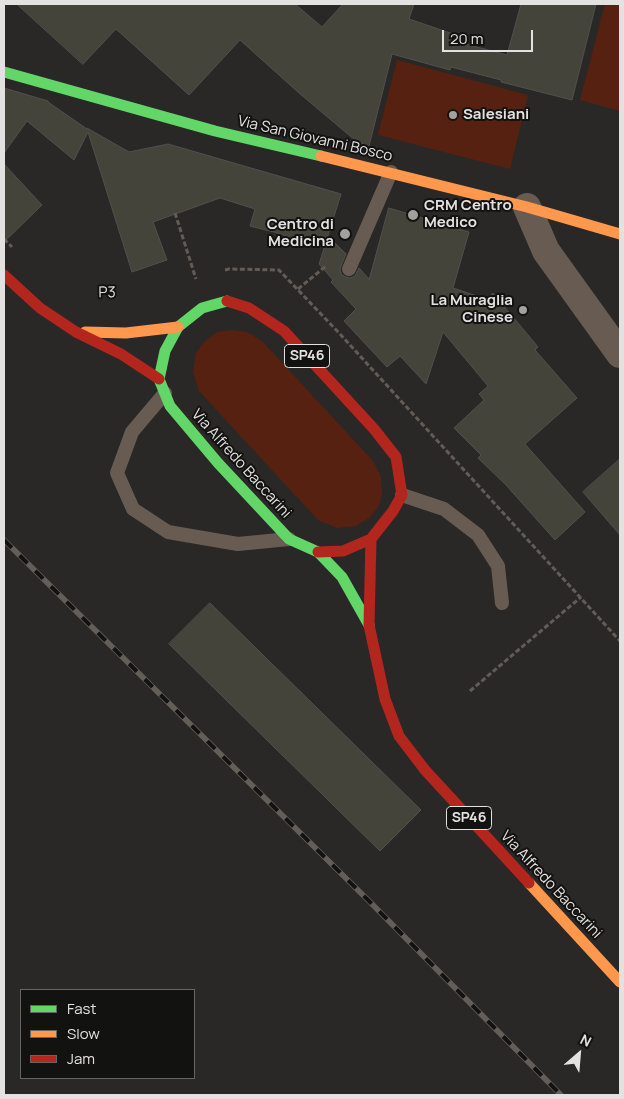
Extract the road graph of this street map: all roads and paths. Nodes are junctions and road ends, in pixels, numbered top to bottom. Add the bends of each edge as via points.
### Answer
1 (4, 72) edge
2 (391, 172) junction
3 (527, 207) junction
4 (175, 213) dead end
5 (620, 234) edge
6 (4, 239) edge
7 (15, 249) dead end
8 (349, 269) joint
9 (221, 272) dead end
10 (4, 275) edge
11 (204, 277) dead end
12 (196, 280) junction
13 (191, 282) dead end
14 (298, 289) junction
15 (178, 327) junction
16 (76, 332) junction
17 (620, 354) edge
18 (159, 379) junction
19 (165, 393) junction
20 (402, 495) junction
21 (289, 539) junction
22 (370, 539) junction
23 (318, 552) junction
24 (581, 597) junction
25 (502, 603) dead end
26 (369, 625) junction
27 (620, 641) edge
28 (470, 691) dead end
29 (620, 982) edge

1 - 2 main road, Via San Giovanni Bosco via 215,131
2 - 3 main road, Via San Giovanni Bosco
2 - 8 lane
3 - 5 main road, Via San Giovanni Bosco
3 - 17 street via 546,250
4 - 12 path
6 - 7 path
8 - 14 path via 329,263
9 - 14 path via 229,269 279,270
10 - 16 main road via 40,308
11 - 12 path
12 - 13 path
14 - 24 path
15 - 16 main road via 126,333
15 - 18 main road, SP46 via 165,351
15 - 20 main road, SP46 via 202,308 226,301 250,308 284,331 396,456
16 - 18 main road via 121,354
18 - 19 main road, Via Alfredo Baccarini
19 - 21 main road, Via Alfredo Baccarini via 170,406 218,463
19 - 21 lane via 132,432 117,473 133,509 168,532 238,544
20 - 22 main road, Via Alfredo Baccarini
20 - 25 lane via 444,509 478,535 498,566
21 - 23 main road, Via Alfredo Baccarini
22 - 23 main road, Via Alfredo Baccarini via 343,551
22 - 26 main road, Via Alfredo Baccarini / SP46
23 - 26 main road, Via Alfredo Baccarini / SP46 via 342,577
24 - 27 path
24 - 28 path
26 - 29 main road, Via Alfredo Baccarini / SP46 via 384,699 399,736 425,770

